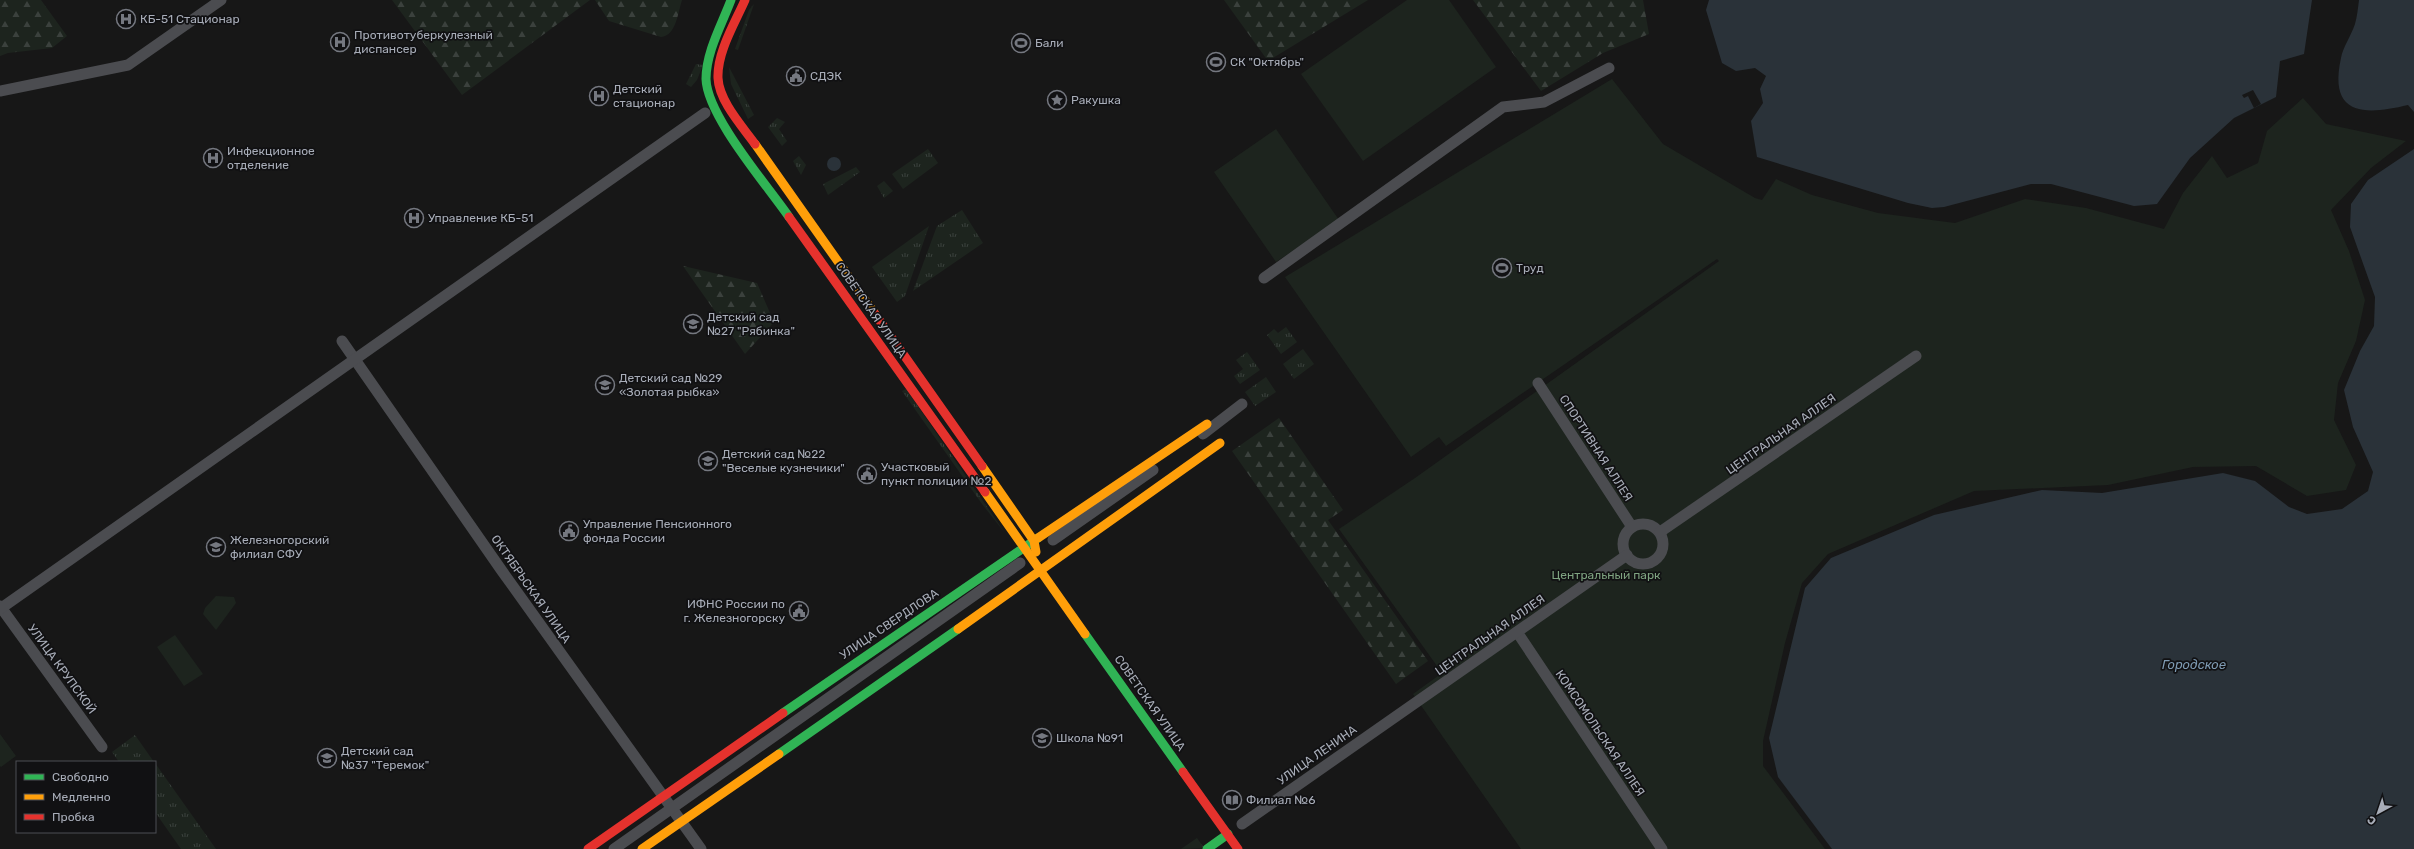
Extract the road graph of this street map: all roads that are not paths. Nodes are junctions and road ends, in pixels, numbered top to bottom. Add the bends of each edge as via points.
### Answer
1 (221, 0) edge
2 (731, 0) edge
3 (745, 0) edge
4 (1609, 68) dead end
5 (702, 85) junction
6 (721, 88) junction
7 (0, 91) edge
8 (705, 113) dead end
9 (738, 120) junction
10 (726, 128) junction
11 (1264, 278) dead end
12 (342, 341) dead end
13 (1916, 356) dead end
14 (355, 359) junction
15 (1538, 383) dead end
16 (1242, 404) dead end
17 (1207, 424) dead end
18 (1220, 443) dead end
19 (1632, 528) junction
20 (1660, 532) junction
21 (1053, 540) dead end
22 (1034, 541) junction
23 (1024, 547) junction
24 (1627, 555) junction
25 (1020, 564) dead end
26 (1041, 571) junction
27 (1, 608) edge
28 (1517, 632) junction
29 (1408, 708) joint
30 (102, 747) dead end
31 (663, 796) junction
32 (672, 808) junction
33 (682, 821) junction
34 (1242, 824) dead end
35 (1228, 834) junction
36 (588, 849) edge
37 (614, 849) edge
38 (642, 849) edge
39 (701, 849) edge
40 (1206, 849) edge
41 (1238, 849) edge
42 (1662, 849) edge

1 - 7 street via 128,65
2 - 5 main road, СОВЕТСКАЯ УЛИЦА
3 - 6 main road, СОВЕТСКАЯ УЛИЦА via 722,59 718,77
4 - 11 street via 1544,102 1503,107
5 - 6 main road
5 - 10 main road, СОВЕТСКАЯ УЛИЦА
6 - 9 main road, СОВЕТСКАЯ УЛИЦА
8 - 14 street
9 - 10 main road
9 - 22 main road, СОВЕТСКАЯ УЛИЦА
10 - 23 main road, СОВЕТСКАЯ УЛИЦА
12 - 14 street, ОКТЯБРЬСКАЯ УЛИЦА
13 - 20 street, ЦЕНТРАЛЬНАЯ АЛЛЕЯ
14 - 27 street
14 - 31 street, ОКТЯБРЬСКАЯ УЛИЦА
15 - 19 street, СПОРТИВНАЯ АЛЛЕЯ
16 - 21 street
17 - 22 main road, УЛИЦА СВЕРДЛОВА
18 - 26 main road
19 - 20 street via 1639,523 1655,526
19 - 24 street via 1625,532 1622,548
20 - 24 street via 1664,539 1661,556 1648,565 1631,562
22 - 23 main road, УЛИЦА СВЕРДЛОВА
22 - 26 main road, СОВЕТСКАЯ УЛИЦА
23 - 26 main road, СОВЕТСКАЯ УЛИЦА
23 - 31 main road, УЛИЦА СВЕРДЛОВА
24 - 28 street, ЦЕНТРАЛЬНАЯ АЛЛЕЯ
25 - 32 street
26 - 33 main road
26 - 35 main road, СОВЕТСКАЯ УЛИЦА
27 - 30 street, УЛИЦА КРУПСКОЙ
28 - 29 street, ЦЕНТРАЛЬНАЯ АЛЛЕЯ
28 - 42 street, КОМСОМОЛЬСКАЯ АЛЛЕЯ
29 - 34 street, УЛИЦА ЛЕНИНА
31 - 32 street, ОКТЯБРЬСКАЯ УЛИЦА
31 - 36 main road, УЛИЦА СВЕРДЛОВА
32 - 33 street, ОКТЯБРЬСКАЯ УЛИЦА
32 - 37 street
33 - 38 main road
33 - 39 street, ОКТЯБРЬСКАЯ УЛИЦА
35 - 40 main road
35 - 41 main road, СОВЕТСКАЯ УЛИЦА

